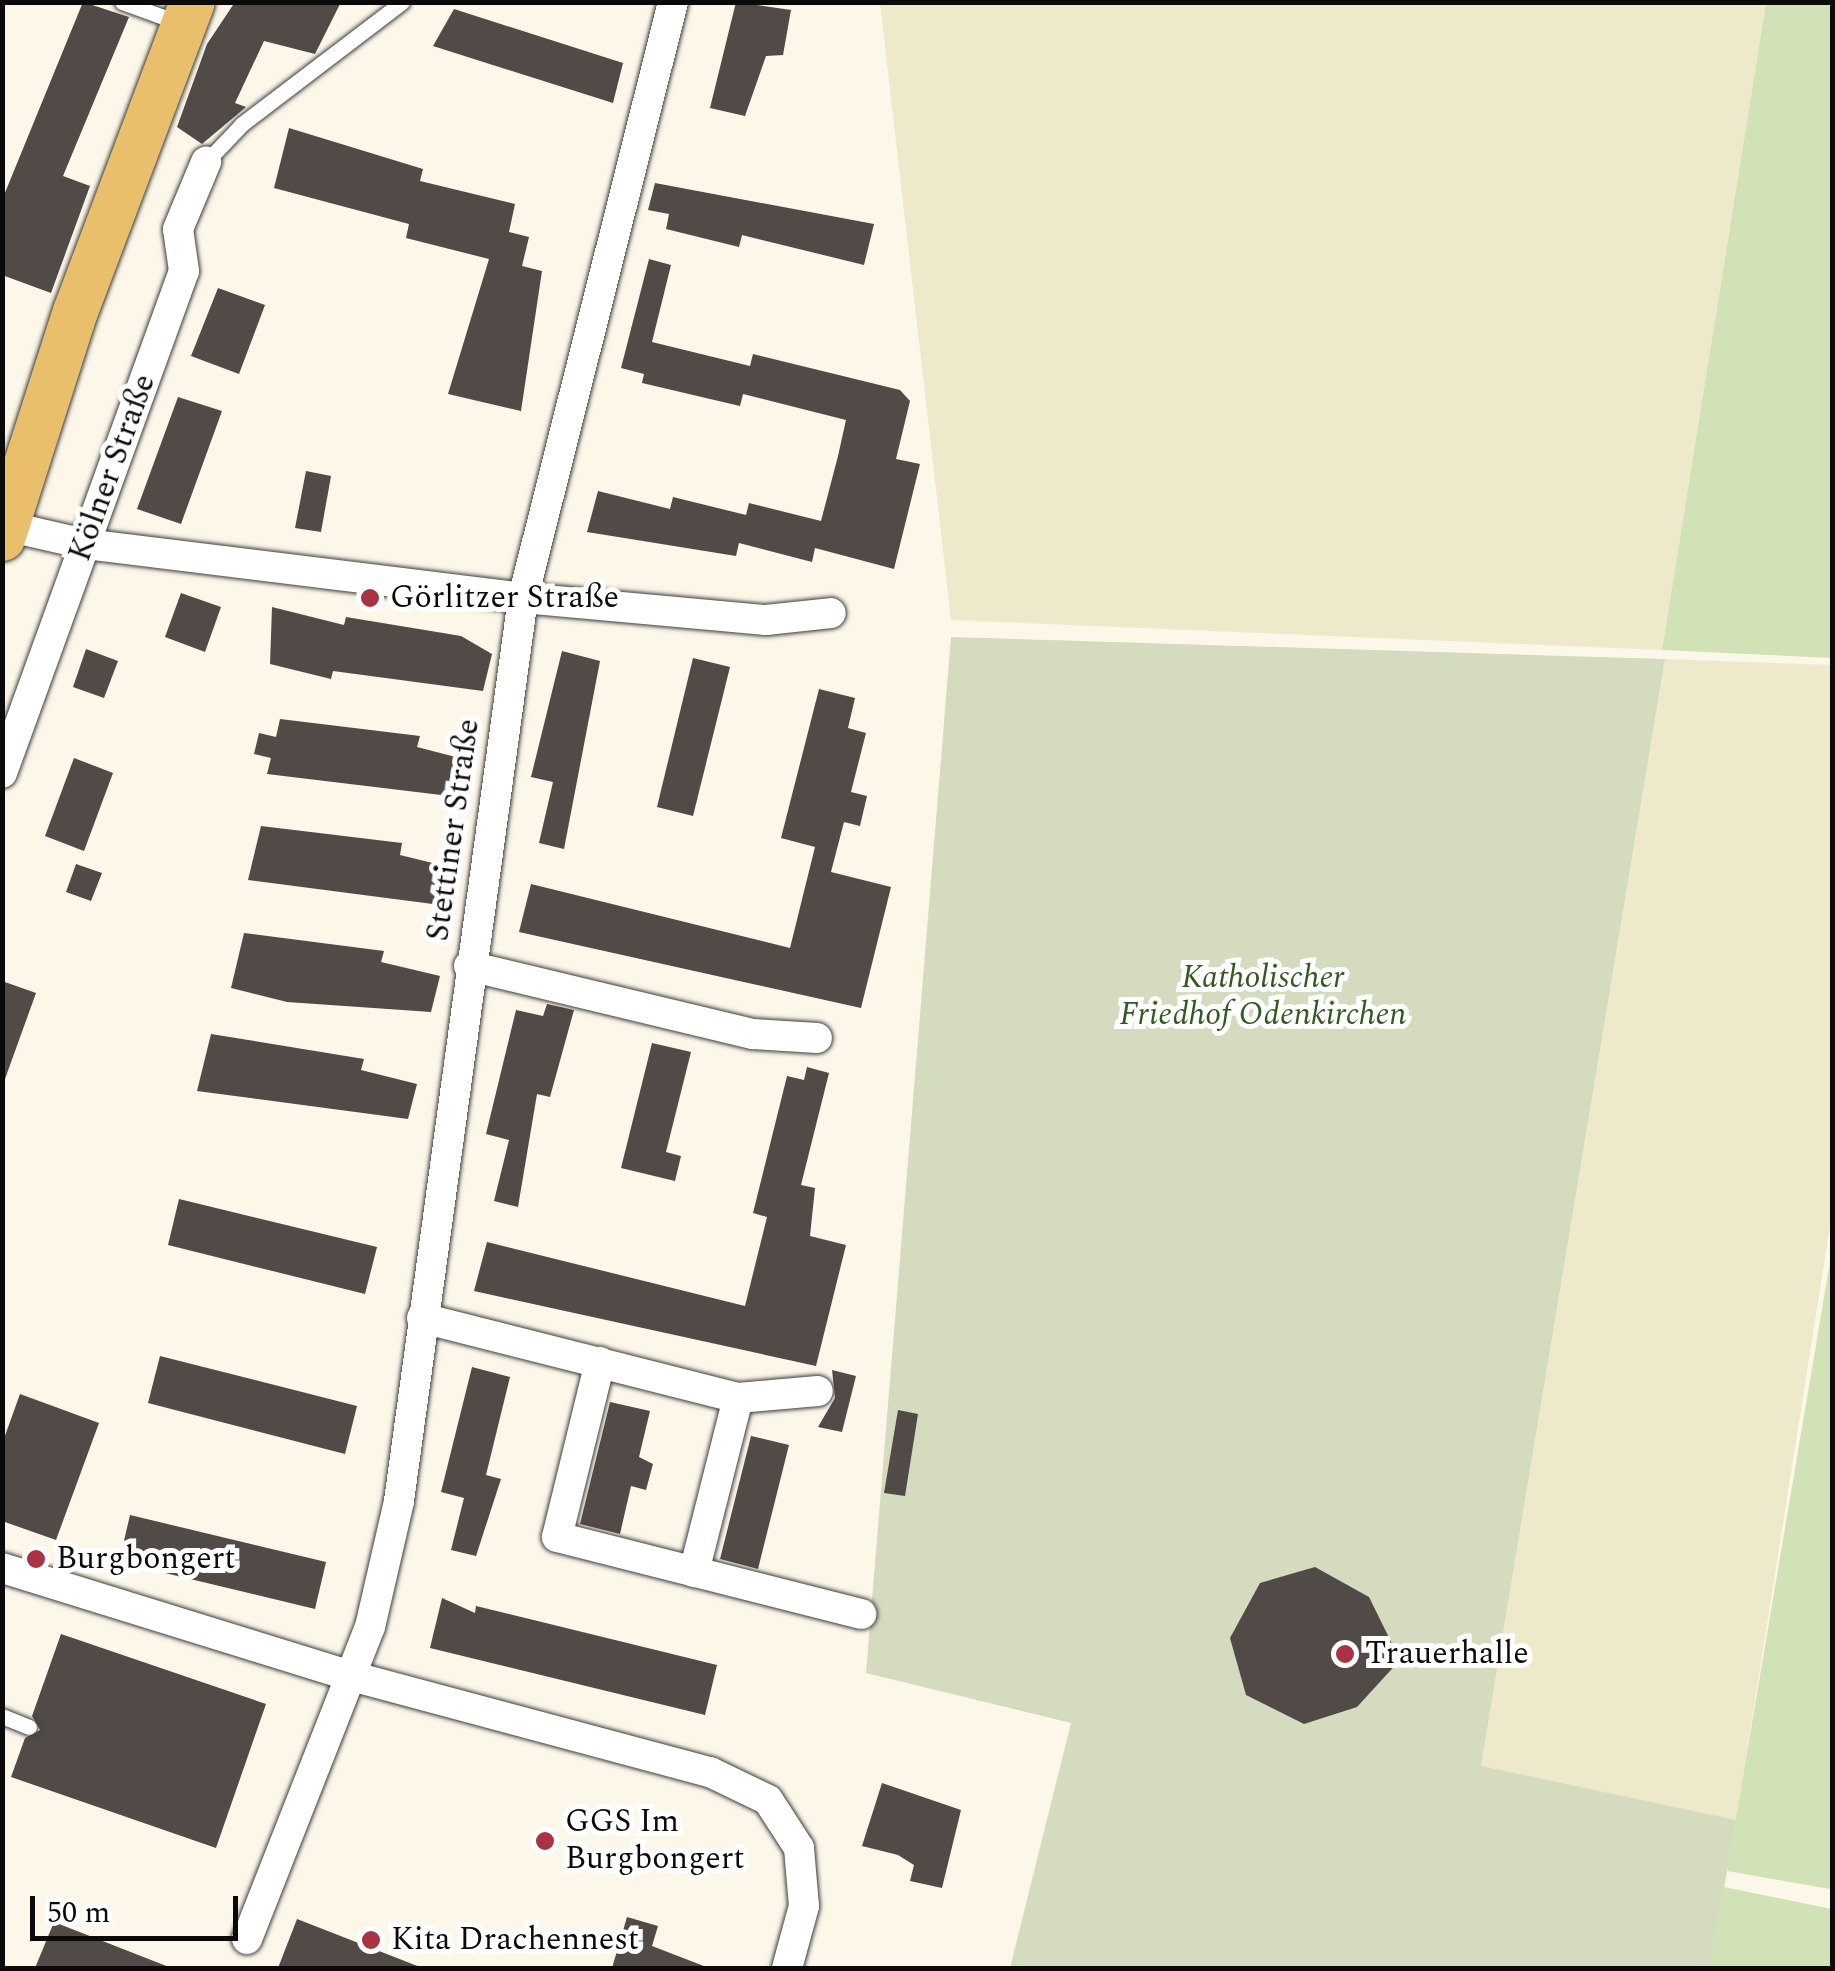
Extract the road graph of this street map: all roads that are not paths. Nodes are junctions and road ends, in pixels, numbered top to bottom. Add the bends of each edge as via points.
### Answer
1 (122, 2) edge
2 (402, 2) edge
3 (673, 2) edge
4 (188, 14) edge
5 (206, 162) joint
6 (4, 530) edge
7 (85, 544) junction
8 (524, 598) junction
9 (830, 613) dead end
10 (2, 773) edge
11 (469, 966) junction
12 (816, 1038) dead end
13 (422, 1318) junction
14 (600, 1362) junction
15 (818, 1391) dead end
16 (738, 1398) junction
17 (2, 1568) edge
18 (694, 1572) junction
19 (861, 1614) dead end
20 (351, 1676) junction
21 (2, 1716) edge
22 (29, 1727) dead end
23 (247, 1939) dead end
24 (787, 1968) edge

1 - 4 lane
2 - 5 lane via 242,124
3 - 8 street, Stettiner Straße
4 - 6 main road via 76,311
5 - 7 street, Kölner Straße via 178,229 184,271
6 - 7 street
7 - 8 street
7 - 10 street, Kölner Straße
8 - 9 street via 766,620
8 - 11 street, Stettiner Straße
11 - 12 street via 753,1034
11 - 13 street, Stettiner Straße
13 - 14 street
13 - 20 street, Stettiner Straße via 399,1501
14 - 16 street
14 - 18 street via 556,1537
15 - 16 street
16 - 18 street
17 - 20 street
18 - 19 street
20 - 23 street
20 - 24 street via 710,1772 768,1800 799,1848 804,1906
21 - 22 lane

